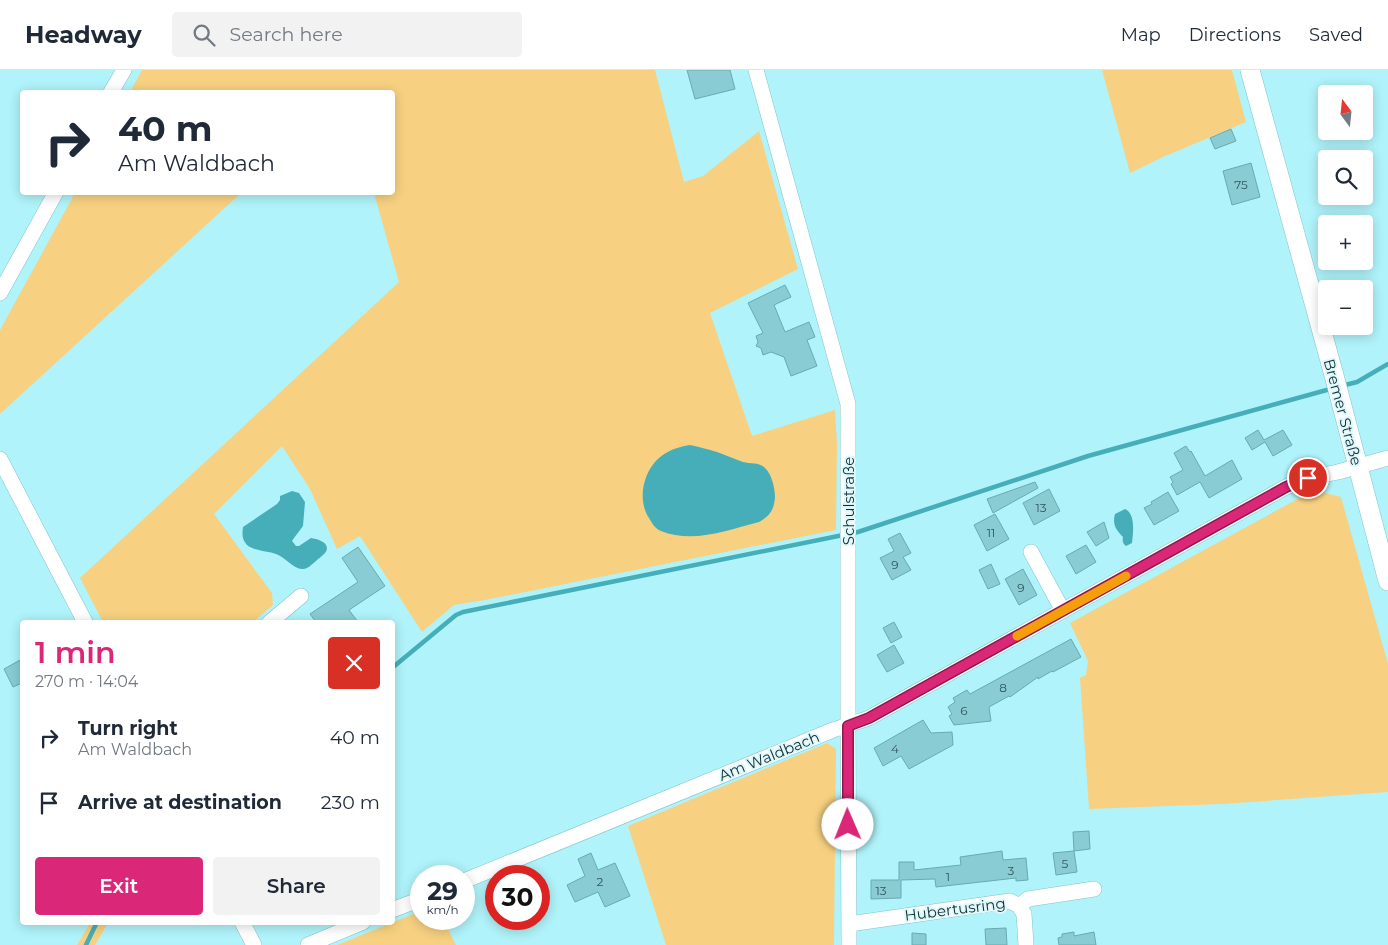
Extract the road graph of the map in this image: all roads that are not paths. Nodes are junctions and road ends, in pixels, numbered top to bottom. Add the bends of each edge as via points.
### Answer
1 (124, 70) edge
2 (756, 70) edge
3 (1250, 70) edge
4 (112, 90) edge
5 (54, 195) edge
6 (0, 293) edge
7 (1388, 458) edge
8 (0, 459) edge
9 (1357, 467) junction
10 (1031, 552) dead end
11 (1388, 581) edge
12 (301, 596) dead end
13 (1063, 611) junction
14 (84, 620) edge
15 (272, 620) edge
16 (848, 726) junction
17 (475, 876) edge
18 (1094, 890) dead end
19 (410, 903) edge
20 (1020, 906) junction
21 (395, 909) edge
22 (849, 924) junction
23 (244, 925) edge
24 (356, 925) edge
25 (254, 945) edge
26 (308, 945) edge
27 (849, 945) edge
28 (1026, 945) edge

1 - 4 street
2 - 16 street, Schulstraße via 848,404
3 - 9 main road, Bremer Straße
5 - 6 street
7 - 9 street, Am Waldbach
8 - 14 street
9 - 11 main road, Bremer Straße
9 - 13 street, Am Waldbach via 1308,478 1286,487
10 - 13 street
12 - 15 street
13 - 16 street, Am Waldbach via 869,718
16 - 17 street, Am Waldbach
16 - 22 street, Schulstraße
18 - 20 street via 1028,899
19 - 21 street
20 - 22 street, Hubertusring via 1010,900
20 - 28 street, Hubertusring via 1024,914
22 - 27 street, Schulstraße
23 - 25 street
24 - 26 street

